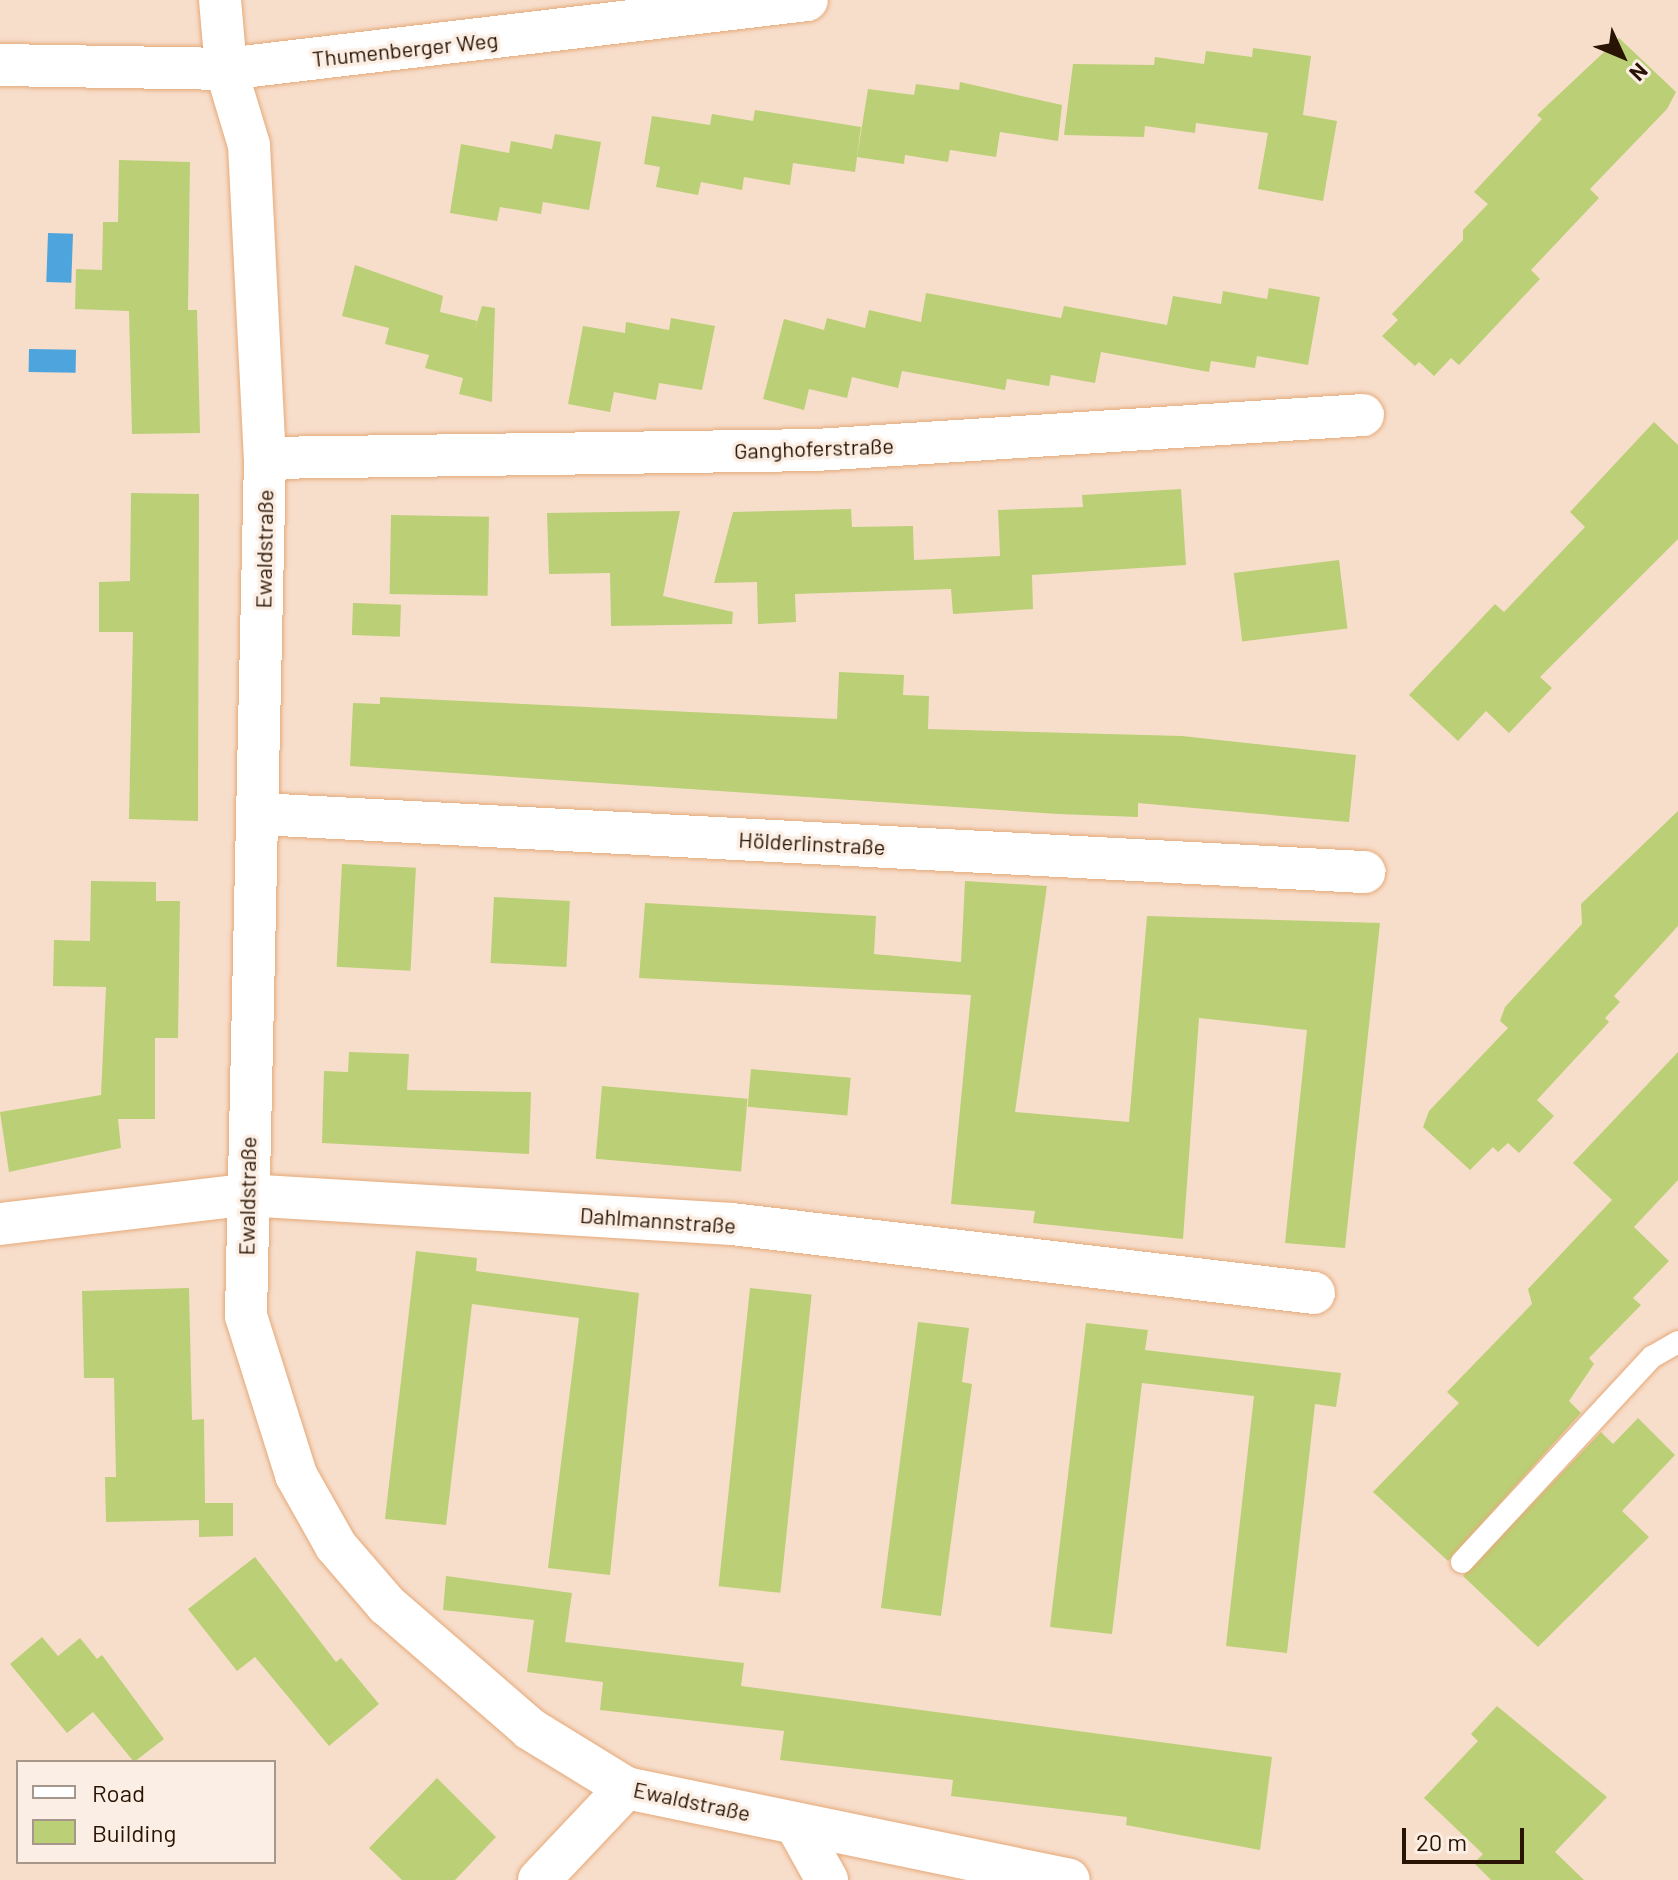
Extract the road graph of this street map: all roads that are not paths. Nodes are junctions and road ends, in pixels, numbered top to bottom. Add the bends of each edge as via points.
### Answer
1 (220, 0) edge
2 (807, 0) edge
3 (695, 8) edge
4 (0, 65) edge
5 (226, 69) junction
6 (1363, 415) dead end
7 (265, 458) junction
8 (260, 814) junction
9 (1364, 872) dead end
10 (245, 1195) junction
11 (0, 1224) edge
12 (1314, 1293) dead end
13 (1678, 1342) edge
14 (1462, 1562) dead end
15 (626, 1788) junction
16 (796, 1824) junction
17 (539, 1880) edge
18 (827, 1880) edge
19 (1069, 1880) edge

1 - 5 street, Ewaldstraße
2 - 3 street, Thumenberger Weg
3 - 5 street, Thumenberger Weg
4 - 5 street, Thumenberger Weg
5 - 7 street, Ewaldstraße via 249,145
6 - 7 street, Ganghoferstraße via 816,450
7 - 8 street, Ewaldstraße
8 - 9 street, Hölderlinstraße
8 - 10 street, Ewaldstraße
10 - 11 street, Dahlmannstraße
10 - 12 street, Dahlmannstraße via 732,1224
10 - 15 street, Ewaldstraße via 246,1316 266,1396 296,1475 336,1546 451,1665 530,1729
13 - 14 lane via 1652,1357
15 - 16 street, Ewaldstraße
15 - 17 street
16 - 18 street
16 - 19 street, Ewaldstraße

